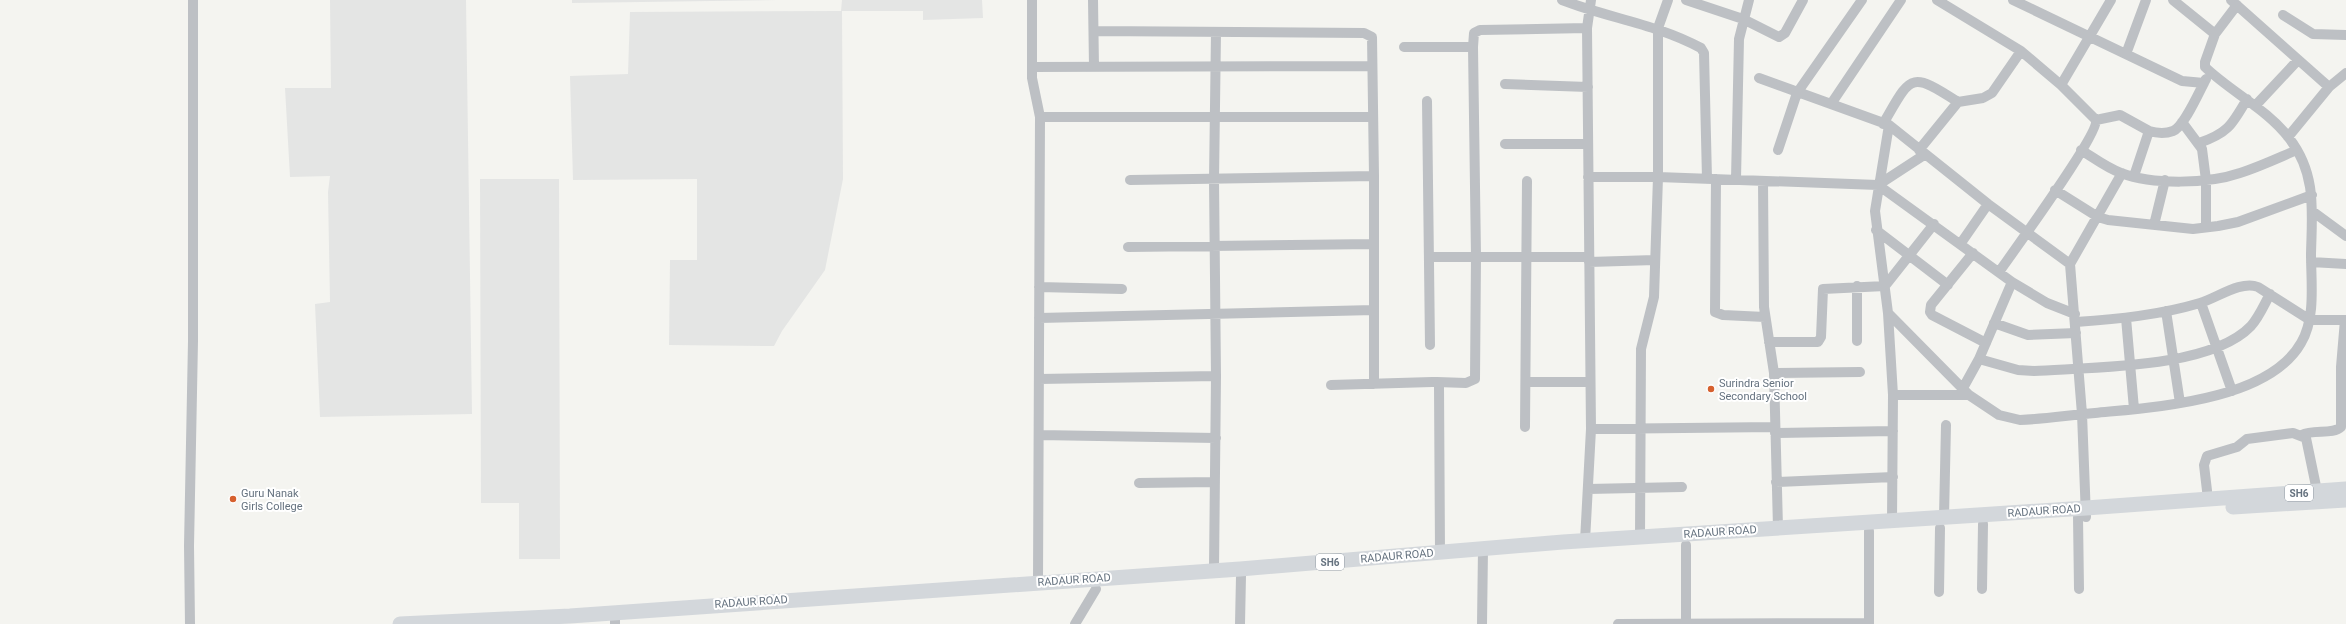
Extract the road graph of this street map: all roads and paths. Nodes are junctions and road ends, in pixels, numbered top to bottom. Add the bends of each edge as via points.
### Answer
1 (193, 0) edge
2 (1032, 0) edge
3 (1093, 0) edge
4 (1562, 0) edge
5 (1668, 0) edge
6 (1686, 0) edge
7 (1749, 0) edge
8 (1804, 0) edge
9 (1862, 0) edge
10 (1900, 0) edge
11 (1937, 0) edge
12 (2013, 0) edge
13 (2111, 0) edge
14 (2146, 0) edge
15 (2173, 0) edge
16 (2234, 3) edge
17 (1590, 5) edge
18 (2283, 15) dead end
19 (1743, 19) junction
20 (1587, 28) junction
21 (1658, 28) junction
22 (1094, 31) junction
23 (1216, 32) junction
24 (2215, 34) junction
25 (2346, 35) edge
26 (2090, 37) junction
27 (1404, 47) dead end
28 (1472, 47) junction
29 (2021, 51) junction
30 (2126, 54) junction
31 (2298, 60) junction
32 (1372, 66) junction
33 (1032, 67) junction
34 (1094, 67) junction
35 (1215, 67) junction
36 (2210, 72) junction
37 (2346, 73) edge
38 (1759, 78) dead end
39 (2204, 83) junction
40 (1505, 84) dead end
41 (2061, 85) junction
42 (1588, 87) junction
43 (2329, 87) junction
44 (1797, 93) junction
45 (1427, 101) dead end
46 (1958, 102) junction
47 (2251, 103) junction
48 (1831, 104) junction
49 (1214, 116) junction
50 (1040, 117) junction
51 (1372, 117) junction
52 (2096, 120) junction
53 (2182, 122) junction
54 (1886, 125) junction
55 (2149, 130) junction
56 (2288, 137) junction
57 (2200, 143) junction
58 (1505, 144) dead end
59 (1588, 144) junction
60 (1778, 150) dead end
61 (2081, 150) junction
62 (2297, 150) junction
63 (1922, 152) junction
64 (2122, 173) junction
65 (1374, 176) junction
66 (2134, 176) junction
67 (1588, 177) junction
68 (1658, 177) junction
69 (1712, 179) junction
70 (1736, 179) junction
71 (1130, 180) dead end
72 (1214, 180) junction
73 (2165, 180) junction
74 (2206, 180) junction
75 (1527, 181) dead end
76 (1763, 181) junction
77 (1878, 184) junction
78 (2055, 190) junction
79 (2312, 195) junction
80 (1988, 204) junction
81 (2312, 211) junction
82 (2098, 217) junction
83 (1934, 224) junction
84 (2154, 225) junction
85 (2206, 227) junction
86 (1876, 230) junction
87 (2027, 232) junction
88 (2346, 236) edge
89 (1960, 243) junction
90 (1374, 244) junction
91 (1214, 245) junction
92 (1128, 247) dead end
93 (1973, 252) junction
94 (1476, 256) junction
95 (1527, 256) junction
96 (1910, 256) junction
97 (1430, 257) junction
98 (1589, 260) junction
99 (1655, 260) junction
100 (2311, 262) junction
101 (2070, 264) junction
102 (2346, 264) edge
103 (1999, 272) junction
104 (2012, 282) junction
105 (1948, 285) junction
106 (1857, 286) junction
107 (1885, 286) junction
108 (1040, 288) junction
109 (1122, 289) dead end
110 (2270, 294) junction
111 (2201, 303) junction
112 (1374, 310) junction
113 (2166, 311) junction
114 (1215, 313) junction
115 (1888, 313) junction
116 (1765, 317) junction
117 (1039, 318) junction
118 (2075, 318) junction
119 (2126, 318) junction
120 (2310, 320) junction
121 (2345, 320) edge
122 (1994, 323) junction
123 (2076, 333) junction
124 (1857, 341) dead end
125 (1768, 342) junction
126 (1986, 343) junction
127 (1430, 345) dead end
128 (2215, 348) junction
129 (1978, 359) junction
130 (2175, 360) junction
131 (2130, 364) junction
132 (2344, 367) edge
133 (2079, 368) junction
134 (1860, 372) dead end
135 (1774, 373) junction
136 (1216, 376) junction
137 (1039, 379) junction
138 (1437, 382) junction
139 (1526, 382) junction
140 (1590, 382) junction
141 (1374, 384) junction
142 (1331, 385) dead end
143 (1966, 391) junction
144 (2232, 391) junction
145 (1893, 395) junction
146 (2180, 403) junction
147 (2134, 409) junction
148 (2082, 414) junction
149 (1946, 425) dead end
150 (1525, 427) dead end
151 (1641, 428) junction
152 (1591, 429) junction
153 (1775, 430) junction
154 (1892, 431) junction
155 (1040, 435) junction
156 (2302, 435) junction
157 (1216, 438) junction
158 (1893, 477) junction
159 (1215, 482) junction
160 (1776, 482) junction
161 (1139, 483) dead end
162 (1682, 487) dead end
163 (1640, 488) junction
164 (1588, 489) junction
165 (2317, 491) junction
166 (2343, 495) edge
167 (2208, 499) junction
168 (2083, 514) junction
169 (1892, 521) junction
170 (1942, 522) junction
171 (1983, 524) junction
172 (1778, 528) junction
173 (1869, 531) junction
174 (1640, 537) junction
175 (1586, 541) junction
176 (1686, 545) junction
177 (1440, 552) junction
178 (1483, 554) junction
179 (1214, 569) junction
180 (1241, 576) junction
181 (1038, 582) junction
182 (1096, 589) junction
183 (1982, 589) dead end
184 (2079, 589) dead end
185 (1939, 592) dead end
186 (615, 622) edge
187 (1661, 623) edge
188 (1686, 623) junction
189 (1710, 623) edge
190 (1749, 623) edge
191 (1811, 623) edge
192 (1869, 623) edge
193 (190, 624) edge
194 (400, 624) edge
195 (549, 624) edge
196 (1075, 624) edge
197 (1240, 624) edge
198 (1482, 624) edge
199 (1618, 624) edge

1 - 193 street
2 - 33 street
3 - 22 street
4 - 17 street
5 - 21 street
6 - 19 street
7 - 19 street
8 - 19 street via 1782,36 1775,36
9 - 44 street
10 - 48 street
11 - 29 street
12 - 26 street
13 - 26 street
14 - 30 street
15 - 24 street
16 - 24 street
16 - 31 street
17 - 20 street
17 - 21 street
18 - 25 street via 2313,34
19 - 70 street via 1738,39
20 - 28 street via 1480,30 1474,33
20 - 42 street
21 - 68 street
21 - 69 street via 1695,45 1704,53
22 - 23 street
22 - 34 street
23 - 32 street via 1369,34 1372,37
23 - 35 street
24 - 36 street via 2204,62
26 - 30 street
26 - 41 street
27 - 28 street
28 - 94 street
29 - 41 street
29 - 46 street via 1992,93 1982,98
30 - 39 street via 2182,81
31 - 43 street
31 - 47 street
32 - 35 street
32 - 51 street
33 - 34 street
33 - 50 street
34 - 35 street
35 - 49 street
36 - 39 street
36 - 47 street
37 - 43 street
38 - 44 street
39 - 53 street
40 - 42 street
41 - 52 street
42 - 59 street
43 - 56 street
44 - 48 street
44 - 60 street
45 - 97 street
46 - 54 street via 1929,83 1911,83 1901,94
46 - 63 street
47 - 56 street
47 - 57 street via 2219,136
48 - 54 street
49 - 50 street
49 - 51 street
49 - 72 street
50 - 108 street
51 - 65 street
52 - 55 street via 2120,115
52 - 61 street via 2096,127
53 - 55 street via 2175,131 2164,133
53 - 57 street
54 - 63 street
54 - 77 street
55 - 66 street
56 - 62 street
57 - 74 street
58 - 59 street
59 - 67 street
61 - 64 street
61 - 78 street
62 - 74 street via 2240,173
62 - 79 street via 2309,176
63 - 77 street
63 - 80 street
64 - 66 street
64 - 82 street
65 - 72 street
65 - 90 street
66 - 73 street
67 - 68 street
67 - 98 street
68 - 69 street
68 - 99 street
69 - 70 street
69 - 116 street via 1715,312 1723,315
70 - 76 street
71 - 72 street
72 - 91 street
73 - 74 street
73 - 84 street
74 - 85 street
75 - 95 street
76 - 77 street
76 - 116 street
77 - 83 street
77 - 86 street
78 - 82 street
78 - 87 street
79 - 81 street
79 - 85 street via 2238,222
80 - 87 street
80 - 89 street
81 - 88 street
81 - 100 street
82 - 84 street via 2118,222
82 - 101 street
83 - 89 street
83 - 96 street
84 - 85 street via 2193,229
86 - 96 street
86 - 107 street
87 - 101 street
87 - 103 street
89 - 93 street
90 - 91 street
90 - 112 street
91 - 92 street
91 - 114 street
93 - 103 street
93 - 105 street
94 - 95 street
94 - 97 street
94 - 138 street via 1475,379 1466,383
95 - 98 street
95 - 139 street
96 - 105 street
96 - 107 street
97 - 127 street
98 - 99 street
98 - 140 street
99 - 151 street via 1652,307 1642,342
100 - 102 street
100 - 120 street
101 - 118 street
103 - 104 street
104 - 118 street
104 - 122 street
105 - 126 street via 1931,305 1932,316
106 - 107 street
106 - 124 street
106 - 125 street via 1823,289 1821,337 1818,342
107 - 115 street
108 - 109 street
108 - 117 street
110 - 111 street via 2249,285
110 - 120 street
110 - 128 street via 2251,326 2239,336
111 - 113 street
111 - 128 street
112 - 114 street
112 - 141 street
113 - 119 street
113 - 130 street
114 - 117 street
114 - 136 street
115 - 143 street
115 - 145 street
116 - 125 street
117 - 137 street
118 - 119 street
118 - 123 street
119 - 131 street
120 - 121 street
120 - 144 street via 2301,344 2283,364 2270,374
121 - 132 street
122 - 123 street via 2028,335
122 - 126 street
123 - 133 street
125 - 135 street
126 - 129 street
128 - 130 street
128 - 144 street
129 - 133 street via 2027,371
129 - 143 street
130 - 131 street
130 - 146 street
131 - 133 street
131 - 147 street
132 - 156 street via 2341,427
133 - 148 street
134 - 135 street
135 - 153 street
136 - 137 street
136 - 157 street
137 - 155 street
138 - 141 street
138 - 177 street via 1440,392
139 - 140 street
139 - 150 street
140 - 152 street
141 - 142 street
143 - 145 street
143 - 148 street via 1999,416 2009,419 2031,420
144 - 146 street
145 - 154 street
146 - 147 street
147 - 148 street
148 - 168 street
149 - 170 street
151 - 152 street
151 - 153 street
151 - 163 street
152 - 164 street
153 - 154 street
153 - 160 street
154 - 158 street
155 - 157 street
155 - 181 street
156 - 165 street via 2308,445
156 - 167 street via 2247,439 2237,447 2207,456 2204,465
157 - 159 street
158 - 160 street
158 - 169 street
159 - 161 street
159 - 179 street
160 - 172 street
162 - 163 street
163 - 164 street
163 - 174 street
164 - 175 street
165 - 166 main road, RADAUR ROAD / SH6
165 - 167 main road, RADAUR ROAD / SH6
166 - 168 main road, RADAUR ROAD / SH6
167 - 168 main road, RADAUR ROAD / SH6
168 - 170 main road, RADAUR ROAD / SH6
168 - 171 main road, RADAUR ROAD / SH6
168 - 184 street
169 - 170 main road, RADAUR ROAD / SH6
169 - 172 main road, RADAUR ROAD / SH6
170 - 171 main road, RADAUR ROAD / SH6
170 - 173 main road, RADAUR ROAD / SH6
170 - 185 street
171 - 183 street
172 - 174 main road, RADAUR ROAD / SH6
173 - 176 main road, RADAUR ROAD / SH6
173 - 192 street
174 - 175 main road, RADAUR ROAD / SH6
175 - 178 main road, RADAUR ROAD / SH6
176 - 178 main road, RADAUR ROAD / SH6
176 - 188 street
177 - 178 main road, RADAUR ROAD / SH6
177 - 179 main road, RADAUR ROAD / SH6
178 - 180 main road, RADAUR ROAD / SH6
178 - 198 street
179 - 181 main road, RADAUR ROAD / SH6
180 - 182 main road, RADAUR ROAD / SH6
180 - 197 street
181 - 194 main road, RADAUR ROAD / SH6 via 570,616
182 - 186 main road, RADAUR ROAD / SH6
182 - 196 street
186 - 195 main road, RADAUR ROAD / SH6
187 - 188 street
187 - 199 street
188 - 189 street
189 - 190 street
190 - 191 street
191 - 192 street

